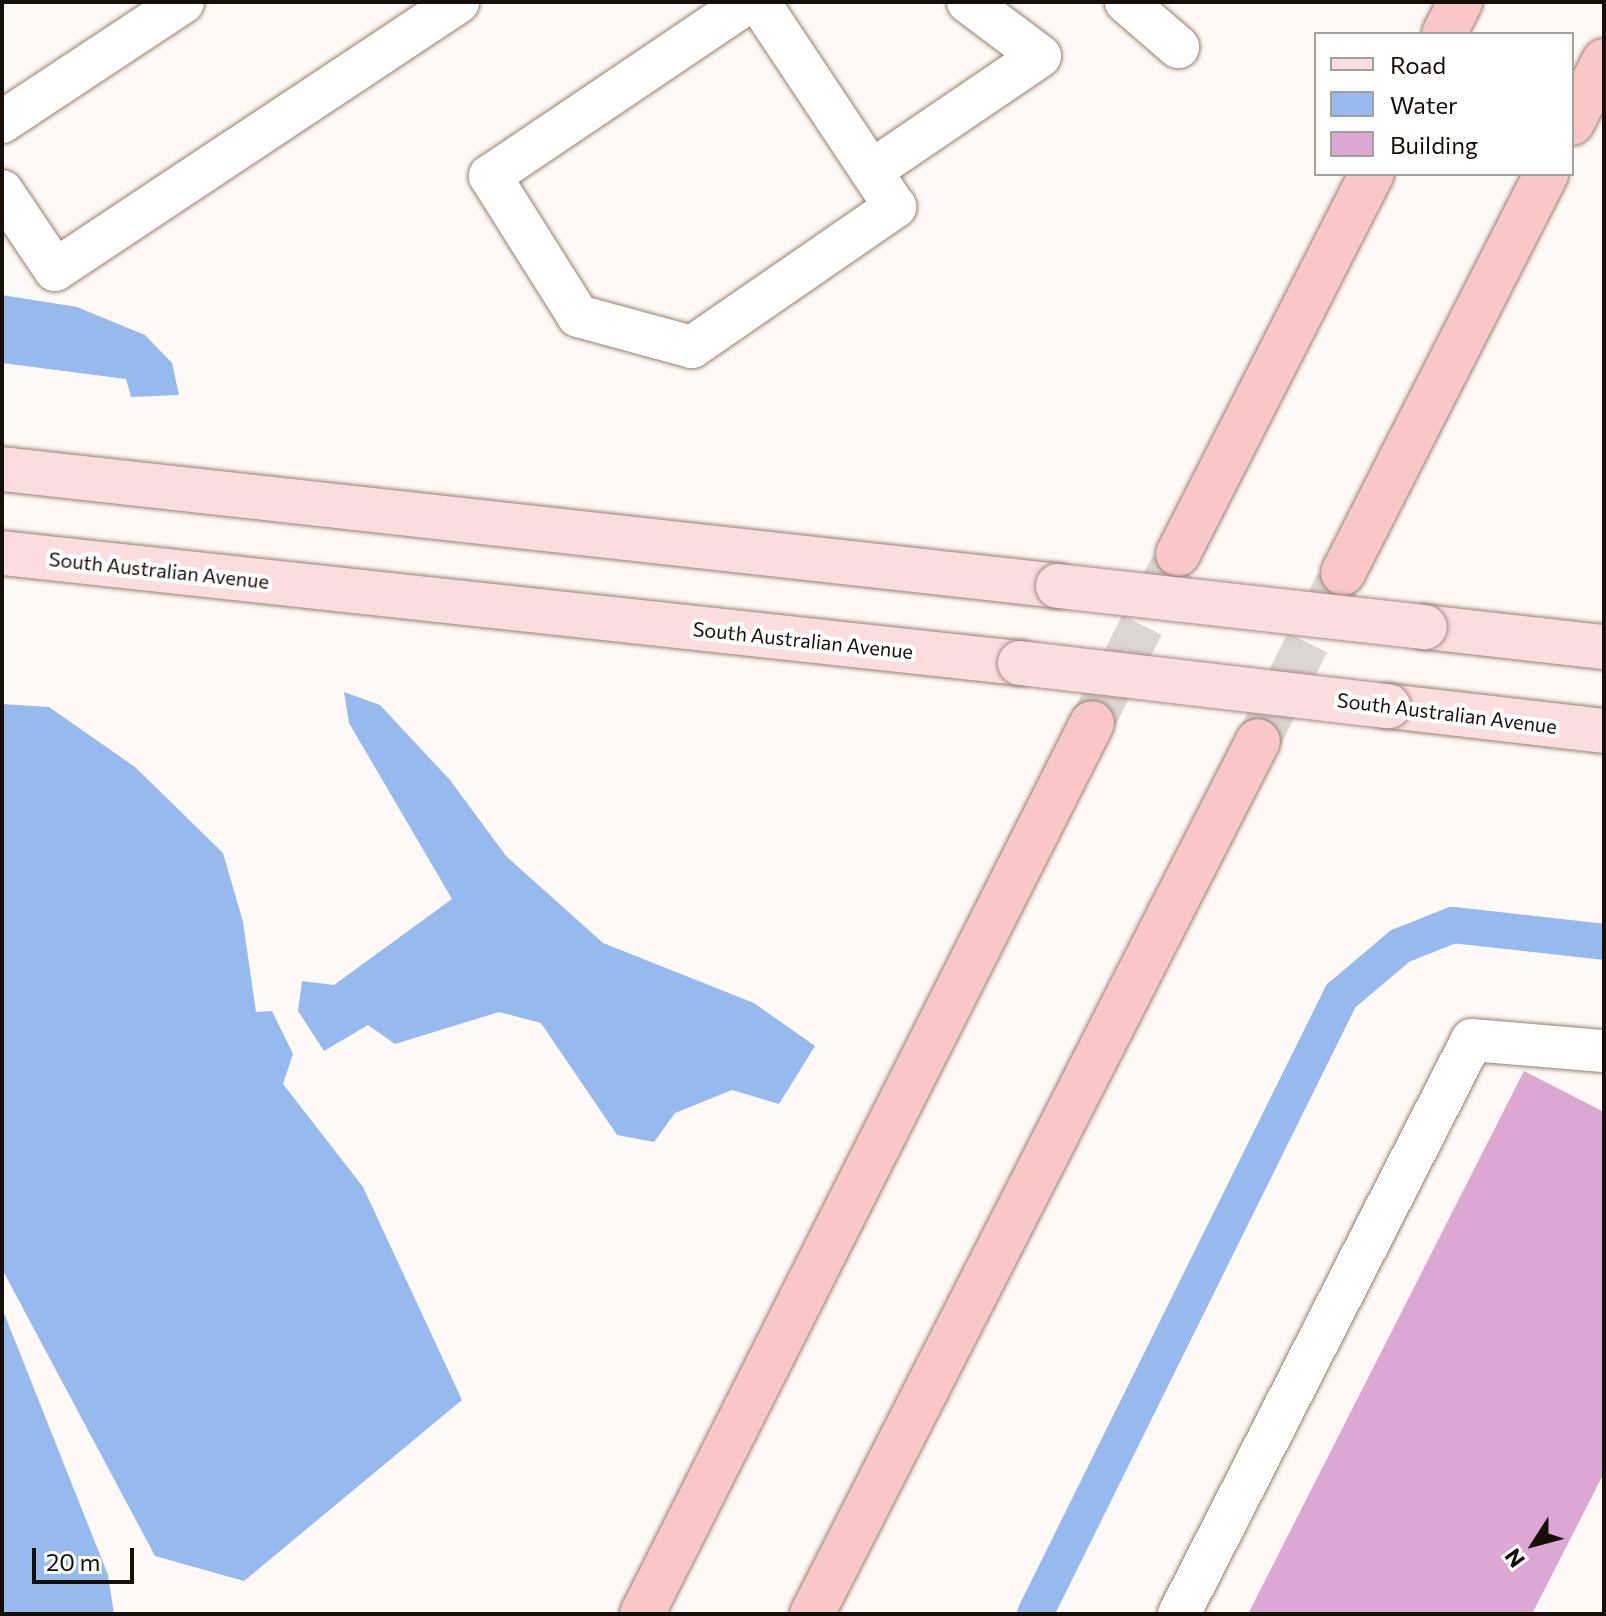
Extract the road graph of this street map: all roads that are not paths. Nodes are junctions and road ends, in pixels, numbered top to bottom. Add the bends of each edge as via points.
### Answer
1 (183, 2) edge
2 (458, 2) edge
3 (748, 2) edge
4 (759, 2) edge
5 (968, 2) edge
6 (1126, 2) edge
7 (1178, 47) dead end
8 (1604, 61) edge
9 (1574, 119) edge
10 (2, 122) edge
11 (871, 171) junction
12 (1371, 176) edge
13 (1545, 176) edge
14 (2, 191) edge
15 (2, 469) edge
16 (2, 553) edge
17 (1178, 554) tunnel mouth
18 (1343, 573) tunnel mouth
19 (1604, 647) edge
20 (1092, 723) tunnel mouth
21 (1604, 731) edge
22 (1258, 741) tunnel mouth
23 (1604, 1051) edge
24 (642, 1614) edge
25 (812, 1614) edge
26 (1179, 1614) edge

1 - 10 street
2 - 14 street via 55,270
3 - 11 street via 490,176 578,316 692,347 895,207
4 - 11 street
5 - 11 street via 1040,56
6 - 7 street
8 - 9 highway
12 - 17 highway
13 - 18 highway
15 - 19 main road, bridge
16 - 21 main road, South Australian Avenue, bridge
20 - 24 highway
22 - 25 highway
23 - 26 street via 1472,1040

